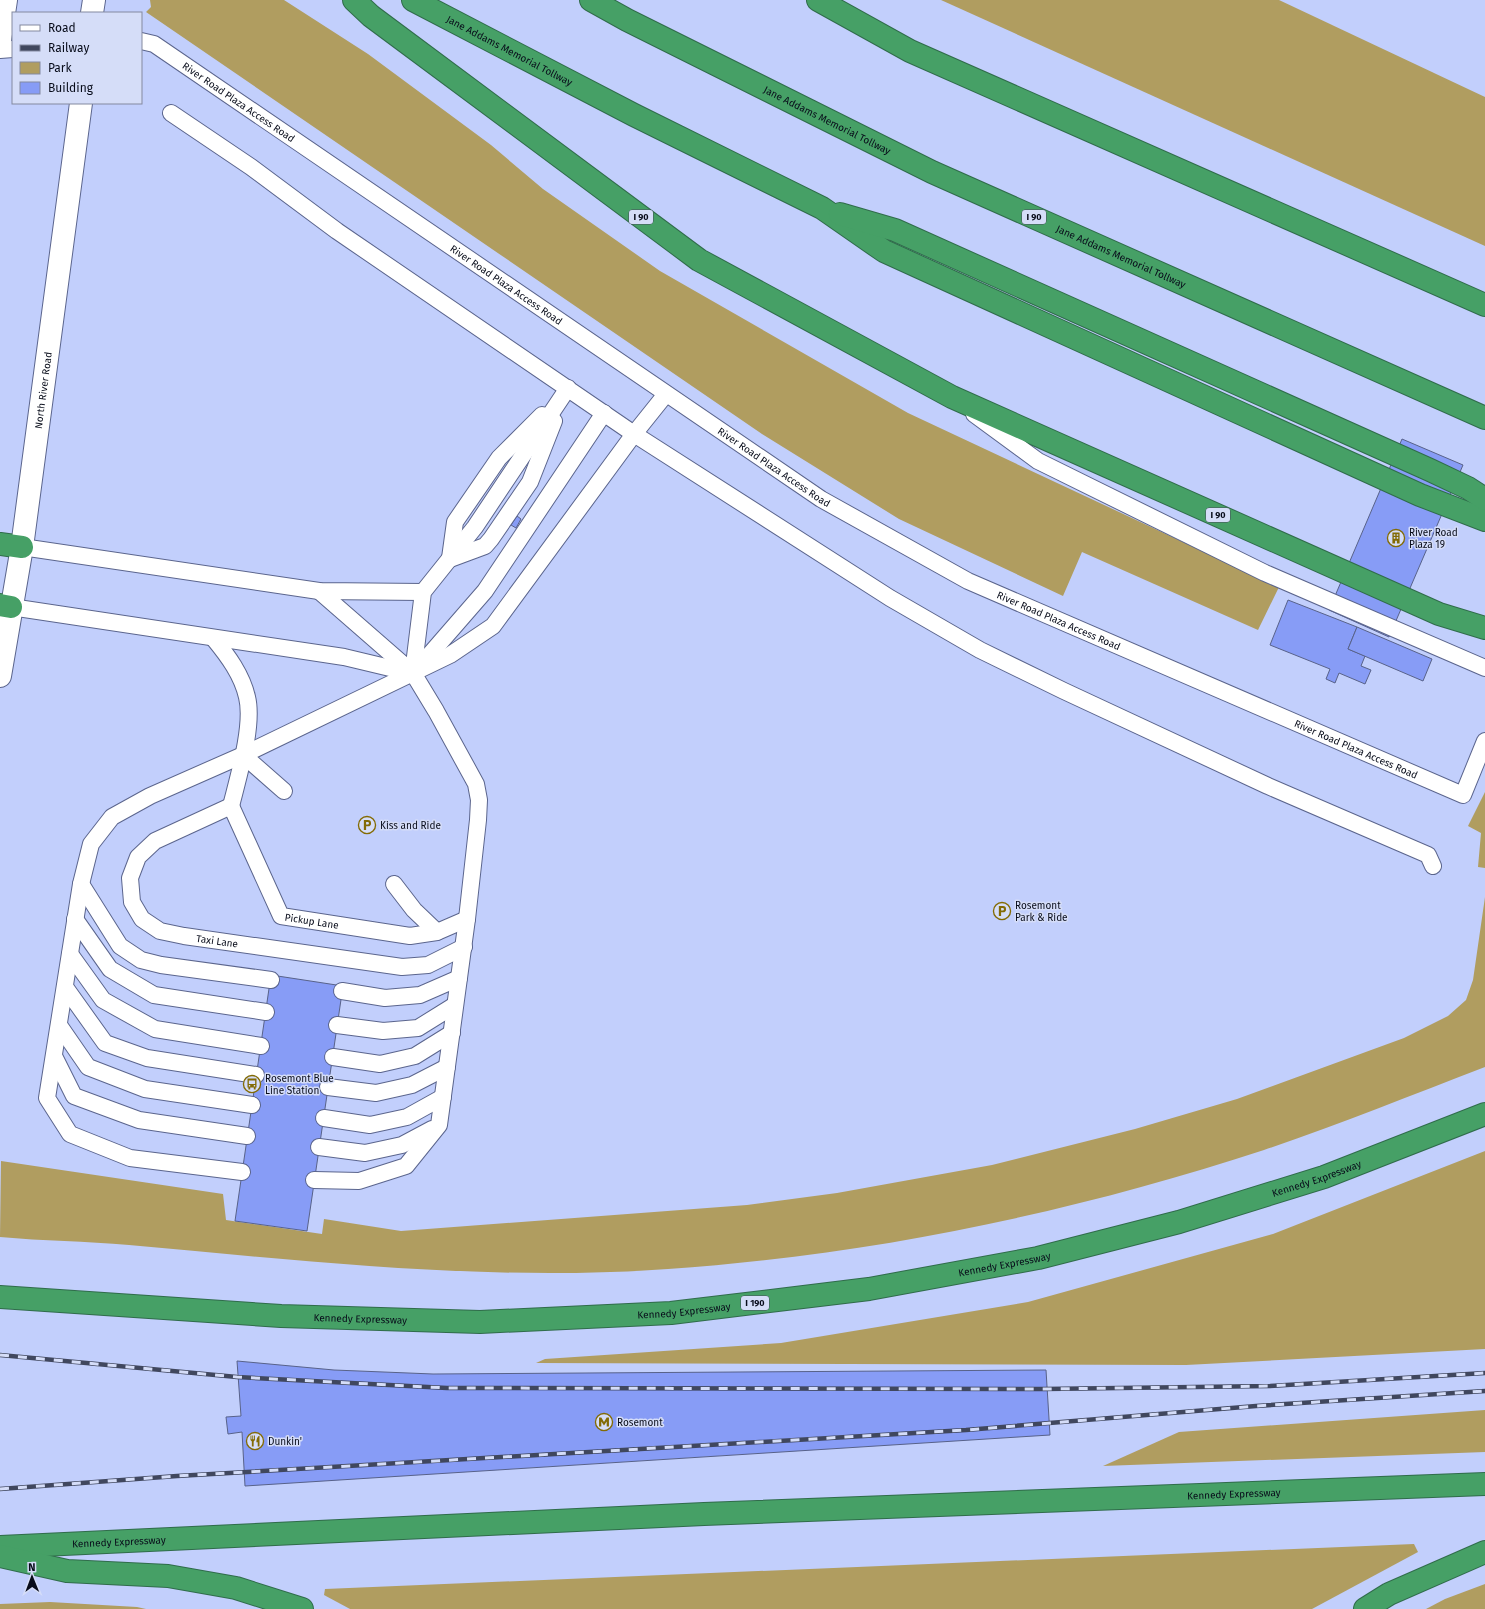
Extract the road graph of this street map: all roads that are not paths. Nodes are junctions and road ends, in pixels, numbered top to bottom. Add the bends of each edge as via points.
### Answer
1 (6, 0) edge
2 (94, 0) edge
3 (354, 0) edge
4 (413, 0) edge
5 (591, 0) edge
6 (818, 0) edge
7 (92, 12) edge
8 (0, 40) edge
9 (142, 41) edge
10 (12, 49) edge
11 (0, 50) edge
12 (81, 104) edge
13 (171, 113) dead end
14 (822, 208) junction
15 (1485, 306) edge
16 (568, 388) junction
17 (666, 394) junction
18 (952, 397) junction
19 (604, 413) junction
20 (1485, 418) edge
21 (634, 434) junction
22 (1485, 499) edge
23 (1485, 520) edge
24 (0, 544) edge
25 (22, 547) junction
26 (450, 559) junction
27 (319, 591) junction
28 (423, 592) junction
29 (6, 606) edge
30 (1485, 628) edge
31 (214, 639) junction
32 (1485, 668) edge
33 (413, 673) junction
34 (0, 676) edge
35 (1485, 741) edge
36 (243, 755) junction
37 (284, 791) dead end
38 (231, 806) junction
39 (1434, 866) dead end
40 (81, 884) junction
41 (394, 884) dead end
42 (75, 919) junction
43 (467, 919) junction
44 (437, 932) junction
45 (464, 947) junction
46 (70, 954) junction
47 (459, 978) junction
48 (271, 980) dead end
49 (65, 987) junction
50 (342, 991) dead end
51 (456, 1005) junction
52 (266, 1012) dead end
53 (59, 1025) junction
54 (337, 1026) dead end
55 (452, 1033) junction
56 (261, 1046) dead end
57 (54, 1056) junction
58 (333, 1057) dead end
59 (447, 1067) junction
60 (256, 1075) dead end
61 (328, 1087) dead end
62 (443, 1097) junction
63 (252, 1105) dead end
64 (1485, 1114) edge
65 (324, 1118) dead end
66 (439, 1125) junction
67 (247, 1136) dead end
68 (319, 1147) dead end
69 (242, 1172) dead end
70 (314, 1180) dead end
71 (0, 1297) edge
72 (1485, 1484) edge
73 (0, 1547) edge
74 (1485, 1552) edge
75 (0, 1556) edge
76 (302, 1609) edge
77 (1365, 1609) edge

1 - 8 main road
2 - 7 main road
3 - 18 highway, I 90 via 371,16 699,260
4 - 14 highway, Jane Addams Memorial Tollway via 634,115
5 - 20 highway, Jane Addams Memorial Tollway / I 90 via 634,24 932,172
6 - 15 highway via 910,51
9 - 17 lane, River Road Plaza Access Road via 154,44
10 - 11 lane
12 - 25 main road, North River Road
13 - 16 lane via 251,167 337,231
14 - 22 highway via 895,230 1430,470
14 - 23 highway via 884,251 1420,495
16 - 19 lane
16 - 26 lane via 498,458 455,522
16 - 26 lane via 530,482 491,539 485,546
17 - 21 lane
17 - 35 lane, River Road Plaza Access Road via 821,498 968,581 1463,795
18 - 30 highway, I 90 via 1432,610
18 - 32 lane via 1038,461 1265,573
19 - 21 lane
19 - 33 lane via 485,591
21 - 33 lane via 493,626 450,655
21 - 39 lane via 890,598 980,650 1268,786 1428,855
24 - 25 highway
25 - 27 lane
25 - 29 main road, North River Road
26 - 28 lane
27 - 28 lane
27 - 33 lane
28 - 33 lane
29 - 31 lane
29 - 34 main road, North River Road
31 - 33 lane via 344,658
31 - 36 lane via 234,664 248,698 248,726
33 - 36 lane
33 - 43 lane via 476,784 479,800 478,820
36 - 37 lane
36 - 38 lane
36 - 40 lane via 150,796 112,817 91,844
38 - 44 lane, Pickup Lane via 281,916 410,936
38 - 45 lane, Taxi Lane via 155,841 138,857 130,878 132,902 142,919 160,931 184,936 402,967 428,965
40 - 42 lane
40 - 48 lane via 120,946 141,960
41 - 44 lane via 414,910
42 - 46 lane
42 - 52 lane via 110,968 154,995
43 - 44 lane
43 - 45 lane
45 - 47 lane
46 - 49 lane
46 - 56 lane via 103,1000 155,1029
47 - 50 lane via 420,995 385,998
47 - 51 lane
49 - 53 lane
49 - 60 lane via 105,1042 147,1058
51 - 54 lane via 418,1028 383,1032
51 - 55 lane
53 - 57 lane
53 - 63 lane via 88,1067 145,1089
55 - 58 lane via 415,1056 380,1064
55 - 59 lane
57 - 67 lane via 74,1096 139,1120
57 - 69 lane via 48,1098 70,1134 130,1158
59 - 61 lane via 412,1085 376,1092
59 - 62 lane
62 - 65 lane via 407,1117 370,1125
62 - 66 lane
64 - 71 highway, Kennedy Expressway / I 190 via 1324,1177 1179,1222 1038,1258 845,1292 671,1313 480,1322 281,1316
66 - 68 lane via 402,1145 365,1153
66 - 70 lane via 406,1166 359,1181
72 - 73 highway, Kennedy Expressway via 696,1515
74 - 77 highway via 1389,1594
75 - 76 highway via 67,1571 168,1576 236,1588

